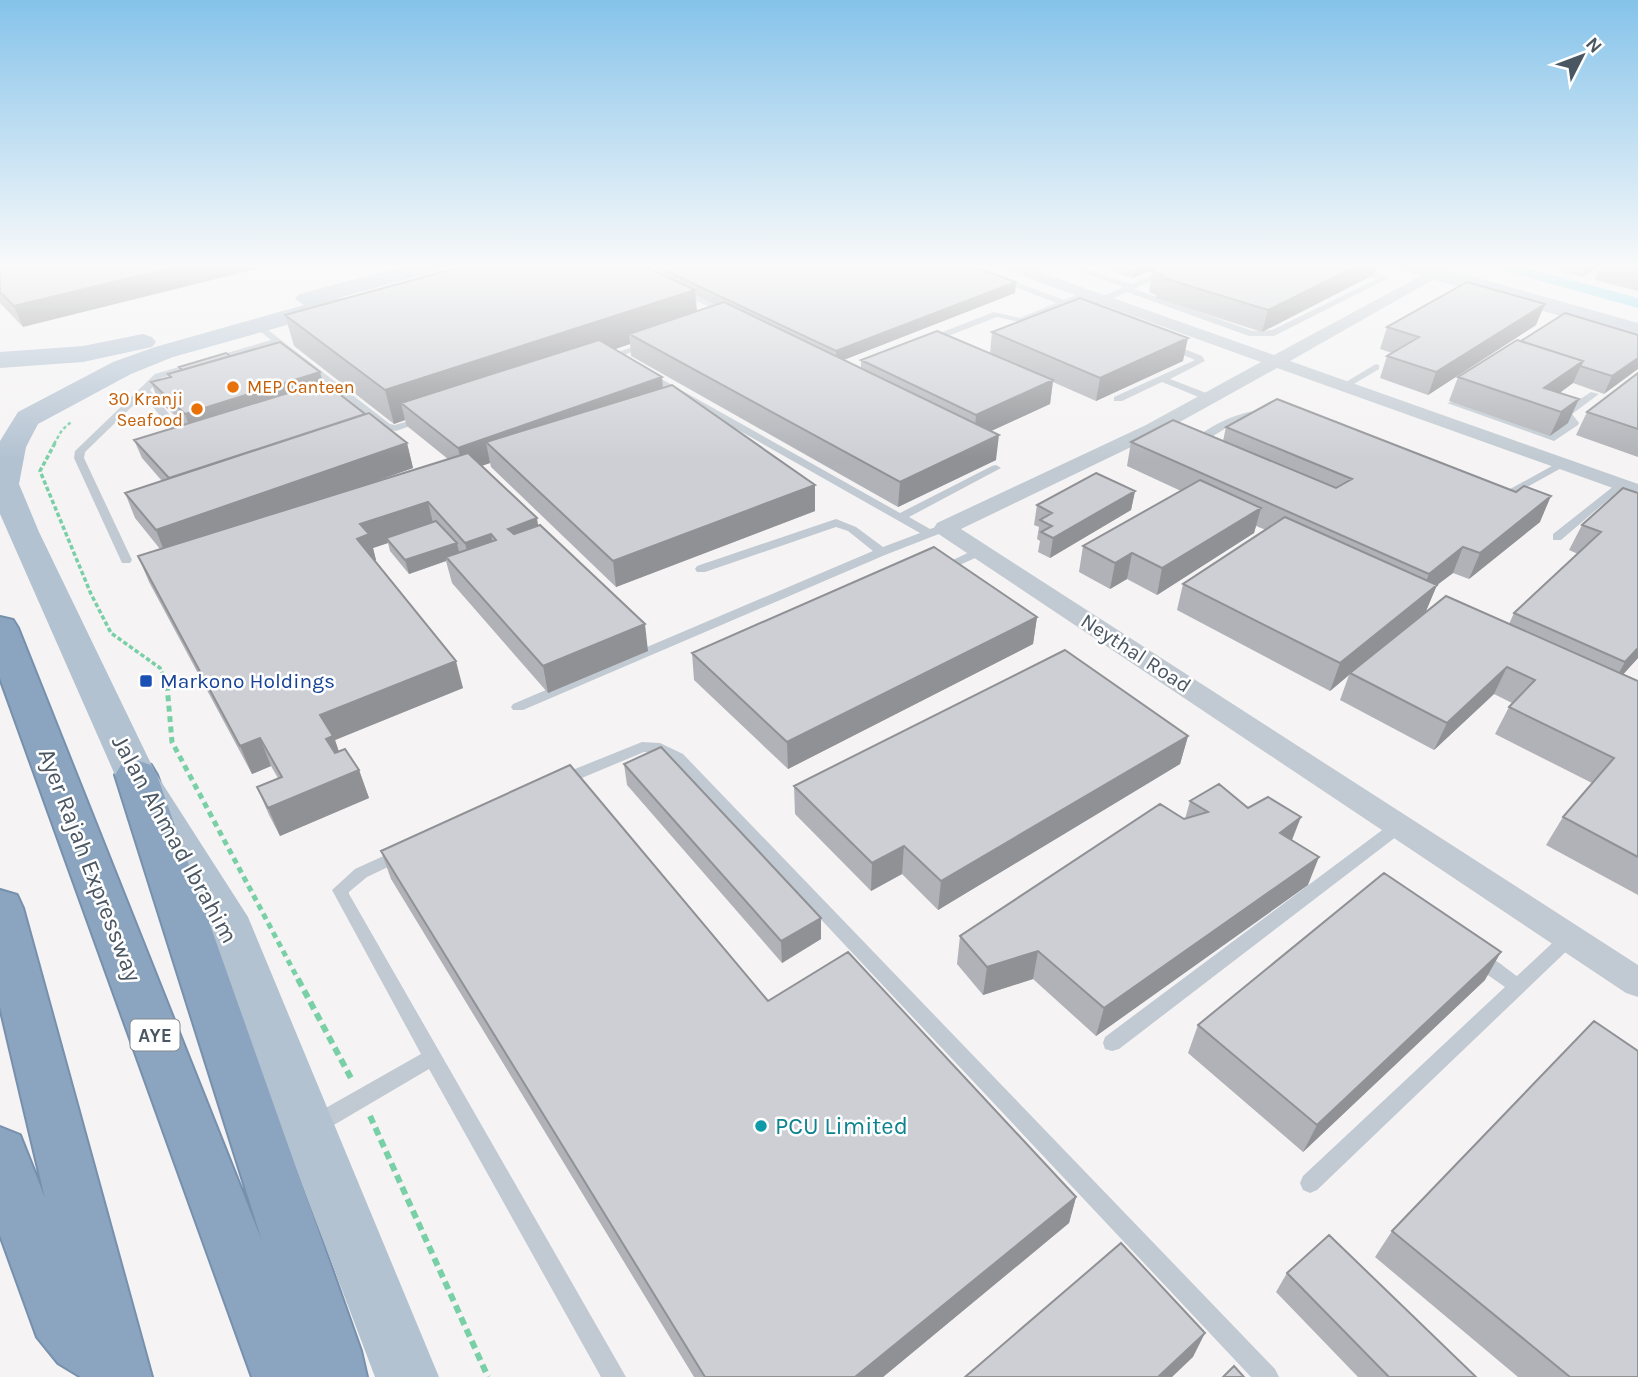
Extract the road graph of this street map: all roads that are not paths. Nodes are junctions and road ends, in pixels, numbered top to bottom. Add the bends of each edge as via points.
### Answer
1 (187, 330) edge
2 (275, 330) edge
3 (955, 330) edge
4 (1188, 330) edge
5 (1242, 330) edge
6 (1280, 330) edge
7 (1335, 330) edge
8 (268, 333) junction
9 (1159, 342) edge
10 (653, 343) edge
11 (919, 344) edge
12 (0, 360) edge
13 (1278, 362) junction
14 (590, 364) edge
15 (629, 365) edge
16 (1376, 367) dead end
17 (1162, 379) junction
18 (1344, 386) junction
19 (144, 390) junction
20 (1594, 394) dead end
21 (1210, 398) junction
22 (1118, 399) dead end
23 (1452, 403) dead end
24 (440, 414) edge
25 (1280, 419) edge
26 (18, 426) edge
27 (173, 426) edge
28 (1160, 432) joint
29 (1540, 434) junction
30 (1178, 440) edge
31 (1191, 445) junction
32 (1519, 449) junction
33 (1203, 451) edge
34 (1562, 464) junction
35 (996, 468) dead end
36 (1629, 488) edge
37 (1485, 498) edge
38 (901, 517) junction
39 (937, 530) junction
40 (1557, 537) dead end
41 (981, 551) junction
42 (881, 552) junction
43 (125, 560) dead end
44 (701, 569) dead end
45 (923, 576) edge
46 (0, 628) edge
47 (518, 707) dead end
48 (136, 775) junction
49 (551, 785) edge
50 (1399, 826) junction
51 (412, 849) edge
52 (0, 908) edge
53 (1569, 938) junction
54 (1461, 947) edge
55 (1638, 983) edge
56 (1518, 986) junction
57 (1112, 1043) dead end
58 (433, 1057) junction
59 (308, 1129) junction
60 (0, 1154) edge
61 (1310, 1183) dead end
62 (118, 1369) edge
63 (284, 1377) edge
64 (335, 1377) edge
65 (407, 1377) edge
66 (614, 1377) edge
67 (1267, 1377) edge

1 - 12 main road via 113,349
2 - 8 main road
3 - 11 lane
4 - 13 street
5 - 6 lane via 1265,335
7 - 13 street
8 - 19 lane via 162,374
8 - 24 lane via 387,427
8 - 26 main road via 164,352 122,368
9 - 17 lane via 1200,359
10 - 14 lane
12 - 26 main road, Jalan Ahmad Ibrahim via 33,371 43,380 46,392 40,406
13 - 18 street
13 - 21 street
15 - 38 lane
16 - 18 lane
17 - 21 lane
17 - 22 lane
18 - 32 street
19 - 27 lane
19 - 43 lane via 78,455
20 - 29 lane via 1566,413 1574,422 1557,437
21 - 28 street
23 - 29 lane
25 - 31 lane via 1252,413
26 - 48 main road, Jalan Ahmad Ibrahim via 4,484
28 - 39 street
29 - 32 lane
30 - 31 lane
31 - 33 lane
32 - 34 street
34 - 36 street
34 - 37 lane via 1504,497
35 - 38 lane
36 - 40 lane
38 - 39 lane
39 - 41 street, Neythal Road
39 - 42 lane
41 - 45 lane
41 - 50 street, Neythal Road
42 - 44 lane via 852,529 836,523
42 - 47 lane
46 - 63 highway, Ayer Rajah Expressway / AYE
48 - 59 main road, Jalan Ahmad Ibrahim via 224,917
48 - 64 highway
49 - 67 lane via 642,747 655,747 678,758
50 - 53 street, Neythal Road
50 - 57 lane
51 - 58 lane via 361,873 340,890
52 - 62 highway
53 - 55 street, Neythal Road
53 - 56 lane
54 - 56 lane
56 - 61 lane
58 - 59 lane
58 - 66 lane
59 - 65 main road, Jalan Ahmad Ibrahim
60 - 62 highway via 59,1315 80,1341

